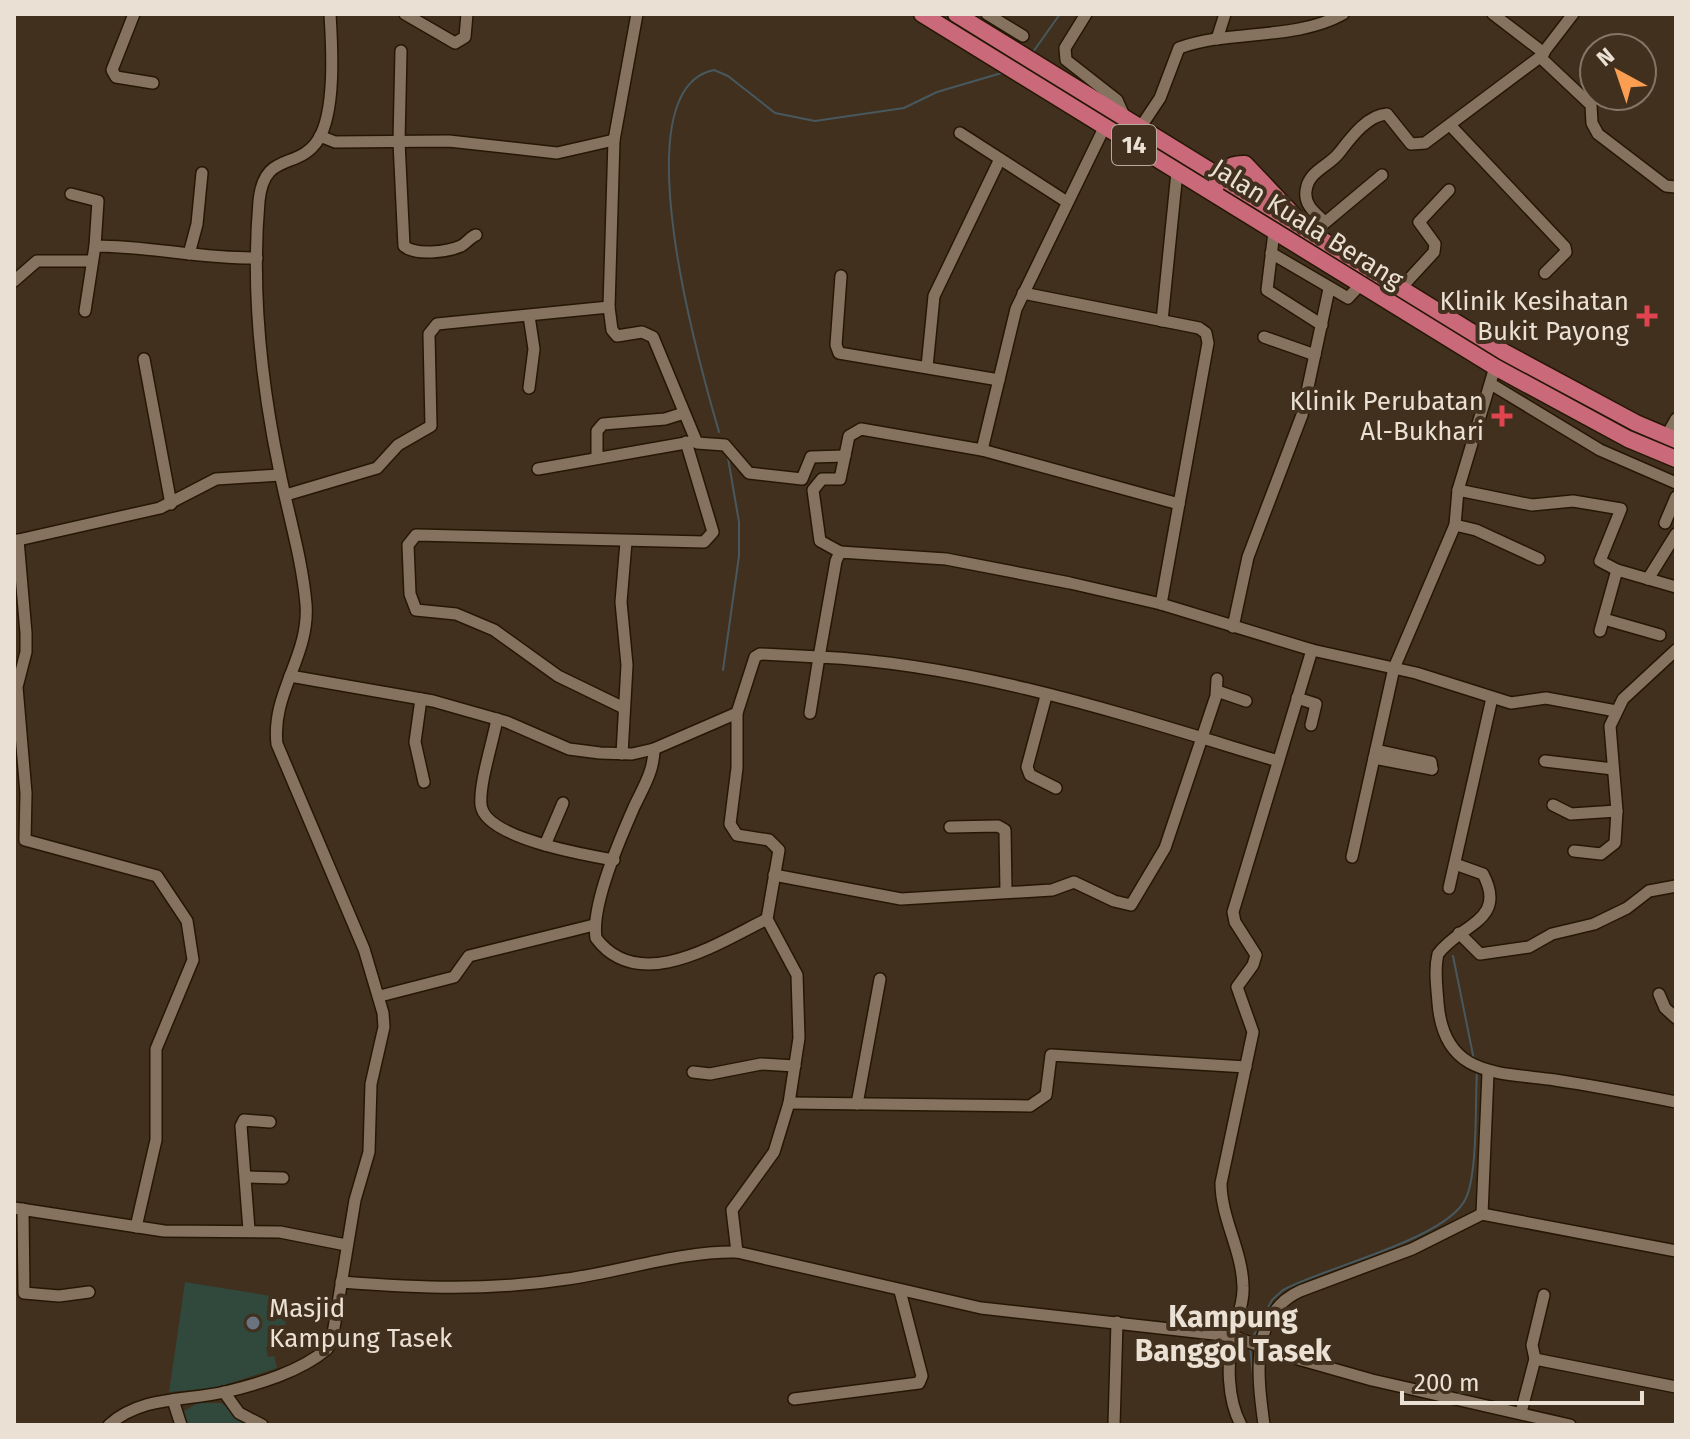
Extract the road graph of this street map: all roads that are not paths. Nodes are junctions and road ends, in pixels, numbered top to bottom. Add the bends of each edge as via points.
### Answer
1 (134, 14) edge
2 (330, 14) edge
3 (405, 14) edge
4 (467, 14) edge
5 (637, 14) edge
6 (922, 14) edge
7 (956, 14) edge
8 (1086, 14) edge
9 (1225, 14) edge
10 (1343, 14) edge
11 (1493, 14) edge
12 (1573, 14) edge
13 (981, 18) edge
14 (1023, 36) dead end
15 (1217, 39) junction
16 (401, 51) dead end
17 (1542, 55) junction
18 (153, 83) dead end
19 (1125, 118) junction
20 (1450, 125) junction
21 (1105, 126) junction
22 (1140, 128) junction
23 (960, 133) dead end
24 (320, 136) junction
25 (614, 140) junction
26 (399, 142) junction
27 (1000, 159) junction
28 (1177, 172) junction
29 (202, 173) dead end
30 (1382, 175) dead end
31 (1218, 177) junction
32 (1676, 187) edge
33 (1449, 190) dead end
34 (71, 194) dead end
35 (1067, 202) junction
36 (1231, 205) junction
37 (1325, 222) junction
38 (1274, 232) junction
39 (1311, 234) junction
40 (476, 235) dead end
41 (95, 246) junction
42 (1271, 253) junction
43 (189, 254) junction
44 (257, 258) junction
45 (91, 261) junction
46 (1545, 273) dead end
47 (841, 276) dead end
48 (14, 281) edge
49 (1360, 285) junction
50 (1329, 289) junction
51 (1400, 289) junction
52 (1023, 293) junction
53 (609, 307) junction
54 (85, 311) dead end
55 (529, 316) junction
56 (1162, 321) junction
57 (1322, 325) junction
58 (1264, 337) dead end
59 (1315, 355) junction
60 (144, 359) dead end
61 (927, 367) junction
62 (1495, 367) junction
63 (999, 380) junction
64 (1491, 384) junction
65 (529, 388) dead end
66 (1542, 393) junction
67 (1532, 408) junction
68 (684, 413) junction
69 (1676, 419) edge
70 (1671, 439) edge
71 (691, 442) junction
72 (982, 450) junction
73 (845, 456) junction
74 (597, 458) junction
75 (1676, 459) edge
76 (538, 469) dead end
77 (280, 475) junction
78 (1676, 483) edge
79 (1458, 490) junction
80 (286, 495) junction
81 (1676, 497) edge
82 (171, 504) junction
83 (1179, 504) junction
84 (1665, 523) dead end
85 (1455, 525) junction
86 (1676, 534) edge
87 (16, 540) edge
88 (626, 542) junction
89 (840, 552) junction
90 (1539, 559) dead end
91 (1617, 570) junction
92 (1648, 579) junction
93 (1676, 587) edge
94 (1161, 604) junction
95 (1233, 627) junction
96 (1660, 635) dead end
97 (1312, 650) junction
98 (1676, 650) edge
99 (819, 657) junction
100 (1394, 668) junction
101 (290, 676) junction
102 (1046, 696) junction
103 (1297, 698) junction
104 (1492, 698) junction
105 (421, 699) junction
106 (1246, 701) dead end
107 (624, 708) junction
108 (1616, 711) junction
109 (737, 713) junction
110 (810, 713) dead end
111 (497, 719) junction
112 (1311, 725) dead end
113 (1203, 738) junction
114 (654, 749) junction
115 (622, 754) junction
116 (1278, 761) junction
117 (1545, 761) dead end
118 (1613, 769) junction
119 (424, 782) dead end
120 (1056, 788) dead end
121 (563, 803) dead end
122 (1553, 805) dead end
123 (1617, 811) junction
124 (950, 827) dead end
125 (545, 845) junction
126 (1574, 851) dead end
127 (1352, 857) dead end
128 (614, 860) junction
129 (1455, 864) junction
130 (774, 875) junction
131 (1676, 886) edge
132 (1449, 888) dead end
133 (1006, 892) junction
134 (767, 919) junction
135 (594, 925) junction
136 (1459, 933) junction
137 (880, 979) dead end
138 (1659, 994) dead end
139 (380, 996) junction
140 (1676, 1018) edge
141 (795, 1066) junction
142 (1246, 1067) junction
143 (693, 1072) dead end
144 (1488, 1073) junction
145 (1676, 1102) edge
146 (789, 1103) junction
147 (857, 1104) junction
148 (270, 1122) dead end
149 (247, 1177) junction
150 (283, 1178) dead end
151 (19, 1209) edge
152 (1482, 1214) junction
153 (136, 1227) junction
154 (249, 1230) junction
155 (346, 1245) junction
156 (1676, 1251) edge
157 (737, 1252) junction
158 (341, 1282) junction
159 (900, 1291) junction
160 (89, 1292) dead end
161 (1544, 1295) dead end
162 (1117, 1322) junction
163 (1234, 1336) junction
164 (1258, 1345) junction
165 (1535, 1359) junction
166 (1676, 1387) edge
167 (224, 1392) junction
168 (794, 1399) dead end
169 (173, 1400) junction
170 (1521, 1412) junction
171 (109, 1425) edge
172 (181, 1425) edge
173 (262, 1425) edge
174 (1114, 1425) edge
175 (1241, 1425) edge
176 (1264, 1425) edge
177 (1570, 1425) edge

1 - 18 street via 112,70 116,77
2 - 24 street via 330,77
3 - 4 street via 455,43 462,41
5 - 25 street
6 - 21 highway, Jalan Kuala Berang / 14
7 - 13 highway, Jalan Kuala Berang / 14
8 - 19 street via 1065,48 1066,60 1117,100
9 - 15 street
10 - 15 street via 1285,31
11 - 17 street
12 - 17 street
13 - 14 street
13 - 19 highway, Jalan Kuala Berang / 14 via 1001,42
15 - 22 street via 1176,52 1160,98
16 - 26 street
17 - 20 street
17 - 32 street via 1591,105 1592,123 1601,137 1666,186
19 - 22 highway, Jalan Kuala Berang / 14
20 - 37 street via 1416,146 1382,114 1351,136 1306,186 1308,205
20 - 46 street via 1565,247
21 - 28 highway, Jalan Kuala Berang / 14
21 - 35 street
22 - 31 highway, Jalan Kuala Berang / 14
23 - 27 street
24 - 26 street via 335,142
24 - 44 street via 312,147 273,166 264,178
25 - 26 street via 557,153 449,141
25 - 53 street
26 - 40 street via 404,246 417,252 448,249
27 - 35 street
27 - 61 street via 934,296
28 - 36 highway, Jalan Kuala Berang / 14
28 - 56 street
29 - 43 street
30 - 37 street
31 - 36 highway via 1216,190
31 - 39 highway, Jalan Kuala Berang / 14
31 - 39 highway via 1230,165 1245,164
33 - 51 street via 1419,222 1435,244 1434,252
34 - 41 street via 98,201
35 - 52 street
36 - 38 highway, Jalan Kuala Berang / 14
37 - 39 street
38 - 42 street
38 - 49 highway, Jalan Kuala Berang / 14
39 - 51 highway, Jalan Kuala Berang / 14
41 - 43 street
41 - 45 street
42 - 50 street
42 - 57 street via 1267,290
43 - 44 street
44 - 77 street via 260,364
45 - 48 street via 37,261
45 - 54 street
47 - 61 street via 839,353
49 - 50 street via 1351,298
49 - 62 highway, Jalan Kuala Berang / 14
50 - 57 street
51 - 70 highway, Jalan Kuala Berang / 14 via 1504,352
52 - 56 street
52 - 63 street
53 - 55 street
53 - 68 street via 614,334 646,332 653,337
55 - 65 street via 534,349
55 - 80 street via 433,327 431,426 398,445 377,468
56 - 83 street via 1199,328 1208,338
57 - 59 street
58 - 59 street
59 - 95 street via 1289,454 1248,557
60 - 82 street
61 - 63 street
62 - 64 street
62 - 66 highway, Jalan Kuala Berang / 14
63 - 72 street
64 - 67 street
64 - 79 street
66 - 67 street
66 - 75 highway, Jalan Kuala Berang / 14
67 - 78 street via 1600,450
68 - 71 street
68 - 74 street via 603,424 597,431
69 - 70 street
71 - 73 street via 725,445 755,476 802,479 811,457
71 - 74 street
71 - 88 street via 711,538
72 - 73 street via 861,429 849,436
72 - 83 street
73 - 89 street via 840,479 822,479 813,490 820,541
74 - 76 street
77 - 80 street
77 - 82 street via 216,479
79 - 85 street
79 - 91 street via 1532,505 1573,501 1621,509 1600,557
80 - 101 street via 306,616
81 - 84 street
82 - 87 street
83 - 94 street
85 - 90 street
85 - 100 street
86 - 92 street
87 - 153 street via 26,633 17,687 25,840 157,876 187,921 193,951 191,970 156,1049 156,1140
88 - 107 street via 621,602 627,665
88 - 107 street via 416,535 408,545 410,594 416,610 456,614 494,630 558,676
89 - 94 street via 946,559
89 - 99 street
91 - 92 street
91 - 96 street via 1602,625
92 - 93 street
94 - 95 street
95 - 97 street
97 - 100 street
97 - 103 street
98 - 108 street
99 - 102 street via 903,662
99 - 109 street via 755,657
99 - 110 street
100 - 104 street
100 - 127 street
101 - 105 street
101 - 139 street via 276,713 277,744
102 - 113 street
102 - 120 street via 1027,767 1030,775
103 - 112 street via 1316,704
103 - 116 street
104 - 108 street via 1511,703 1546,698
104 - 129 street
105 - 111 street
105 - 119 street via 415,742
106 - 113 street via 1217,685
107 - 115 street
108 - 118 street via 1609,738
109 - 114 street
109 - 130 street via 730,824 737,835 777,845
111 - 115 street via 569,749
111 - 125 street via 482,809 494,823
113 - 116 street
113 - 133 street via 1165,848 1135,903 1122,904 1078,882 1052,890
114 - 115 street
114 - 128 street via 650,774
116 - 142 street via 1233,912 1256,955 1237,987 1253,1032
117 - 118 street
118 - 123 street
121 - 125 street
122 - 123 street via 1571,814
123 - 126 street via 1618,834 1612,848 1601,854
124 - 133 street via 1005,830
125 - 128 street
128 - 135 street
129 - 132 street
129 - 136 street via 1483,874 1490,895 1487,913
130 - 133 street via 901,899
130 - 134 street
131 - 136 street via 1649,891 1607,919 1552,934 1529,947 1480,954
134 - 135 street via 677,960 644,963 614,956 596,938
134 - 141 street via 797,975 801,1017
135 - 139 street via 469,956 454,977
136 - 144 street via 1438,954 1435,965 1443,1036 1465,1061
137 - 147 street
138 - 140 street
139 - 155 street via 384,1027 371,1084 369,1152
141 - 143 street
141 - 146 street
142 - 147 street via 1051,1055 1046,1095 1036,1105
142 - 163 street via 1221,1183 1244,1290
144 - 145 street
144 - 152 street
146 - 147 street
146 - 157 street via 774,1152 734,1203
148 - 149 street via 242,1122
149 - 150 street
149 - 154 street
151 - 153 street
151 - 160 street via 24,1293
152 - 156 street
152 - 164 street via 1286,1298
153 - 154 street via 208,1234
154 - 155 street
155 - 158 street
157 - 158 street via 697,1252 567,1279 480,1289
157 - 159 street
158 - 167 street via 327,1349 266,1380
159 - 162 street via 981,1308
159 - 168 street via 922,1376 919,1383
161 - 165 street via 1532,1345
162 - 163 street
162 - 174 street
163 - 164 street
163 - 175 street via 1231,1398
164 - 170 street via 1372,1380
164 - 176 street
165 - 166 street
165 - 170 street
167 - 169 street
167 - 173 street via 239,1413
169 - 171 street via 135,1407
169 - 172 street
170 - 177 street

